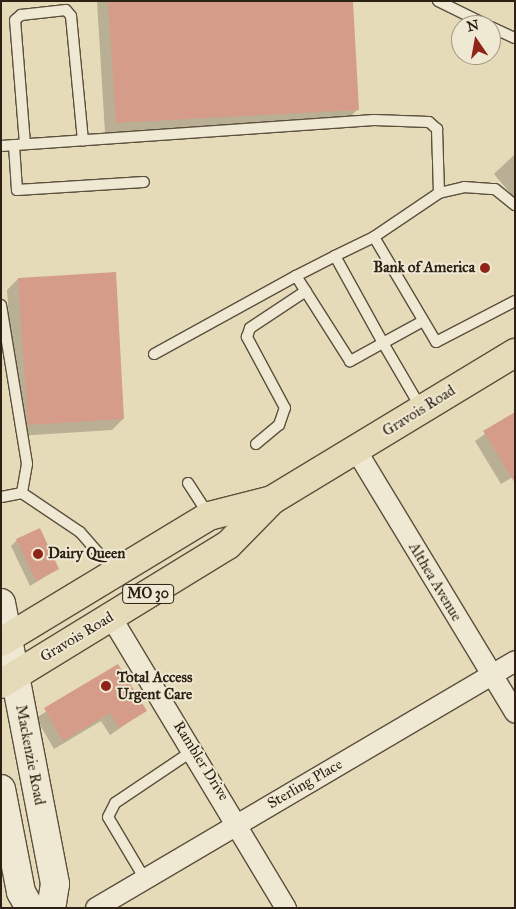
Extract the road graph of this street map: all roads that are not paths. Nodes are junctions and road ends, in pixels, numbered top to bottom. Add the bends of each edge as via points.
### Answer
1 (438, 1) edge
2 (467, 15) edge
3 (501, 32) edge
4 (515, 38) edge
5 (83, 140) junction
6 (26, 144) junction
7 (14, 145) junction
8 (1, 146) edge
9 (144, 182) dead end
10 (439, 193) junction
11 (515, 205) edge
12 (374, 237) junction
13 (335, 256) junction
14 (296, 276) junction
15 (306, 291) junction
16 (515, 301) edge
17 (1, 305) edge
18 (423, 320) junction
19 (383, 342) junction
20 (154, 354) dead end
21 (515, 354) edge
22 (422, 408) junction
23 (256, 444) dead end
24 (356, 450) junction
25 (188, 483) dead end
26 (22, 493) junction
27 (1, 497) edge
28 (272, 500) junction
29 (209, 516) junction
30 (115, 572) junction
31 (1, 603) edge
32 (111, 617) junction
33 (5, 640) edge
34 (515, 661) edge
35 (492, 676) junction
36 (8, 680) edge
37 (515, 713) edge
38 (194, 750) junction
39 (1, 789) edge
40 (239, 823) junction
41 (146, 881) junction
42 (30, 908) edge
43 (51, 908) edge
44 (96, 908) edge
45 (286, 908) edge

1 - 2 lane
3 - 4 lane
5 - 6 lane
5 - 6 lane via 71,16 66,10 21,15 15,20
5 - 10 lane via 374,120 429,122 437,128
6 - 7 lane
7 - 8 lane
7 - 9 lane via 17,190
10 - 11 lane via 464,187 495,189
10 - 12 lane
12 - 13 lane
12 - 18 lane
13 - 14 lane
13 - 19 lane
14 - 15 lane
14 - 20 lane
15 - 19 lane via 350,361
15 - 23 lane via 250,328 247,337 285,408 279,424
16 - 18 lane via 444,341 436,342
17 - 26 lane via 27,464
18 - 19 lane
19 - 22 lane
21 - 22 main road, Gravois Road / MO 30
22 - 24 main road, Gravois Road / MO 30
24 - 28 main road, Gravois Road / MO 30
24 - 35 street, Althea Avenue
25 - 29 lane
26 - 27 lane
26 - 30 lane via 80,532
28 - 29 main road, Gravois Road / MO 30
28 - 32 main road, Gravois Road / MO 30 via 228,545
29 - 30 main road, Gravois Road / MO 30
30 - 33 main road, Gravois Road / MO 30
31 - 33 main road, Mackenzie Road
32 - 36 main road, Gravois Road / MO 30
32 - 38 street, Rambler Drive
33 - 36 main road, Mackenzie Road
34 - 35 street, Sterling Place
35 - 37 street, Althea Avenue
35 - 40 street, Sterling Place
36 - 43 main road, Mackenzie Road via 55,884
38 - 40 street, Rambler Drive
38 - 41 lane via 115,803 108,817
39 - 42 main road via 21,892
40 - 41 street, Sterling Place
40 - 45 street, Rambler Drive
41 - 44 street, Sterling Place

